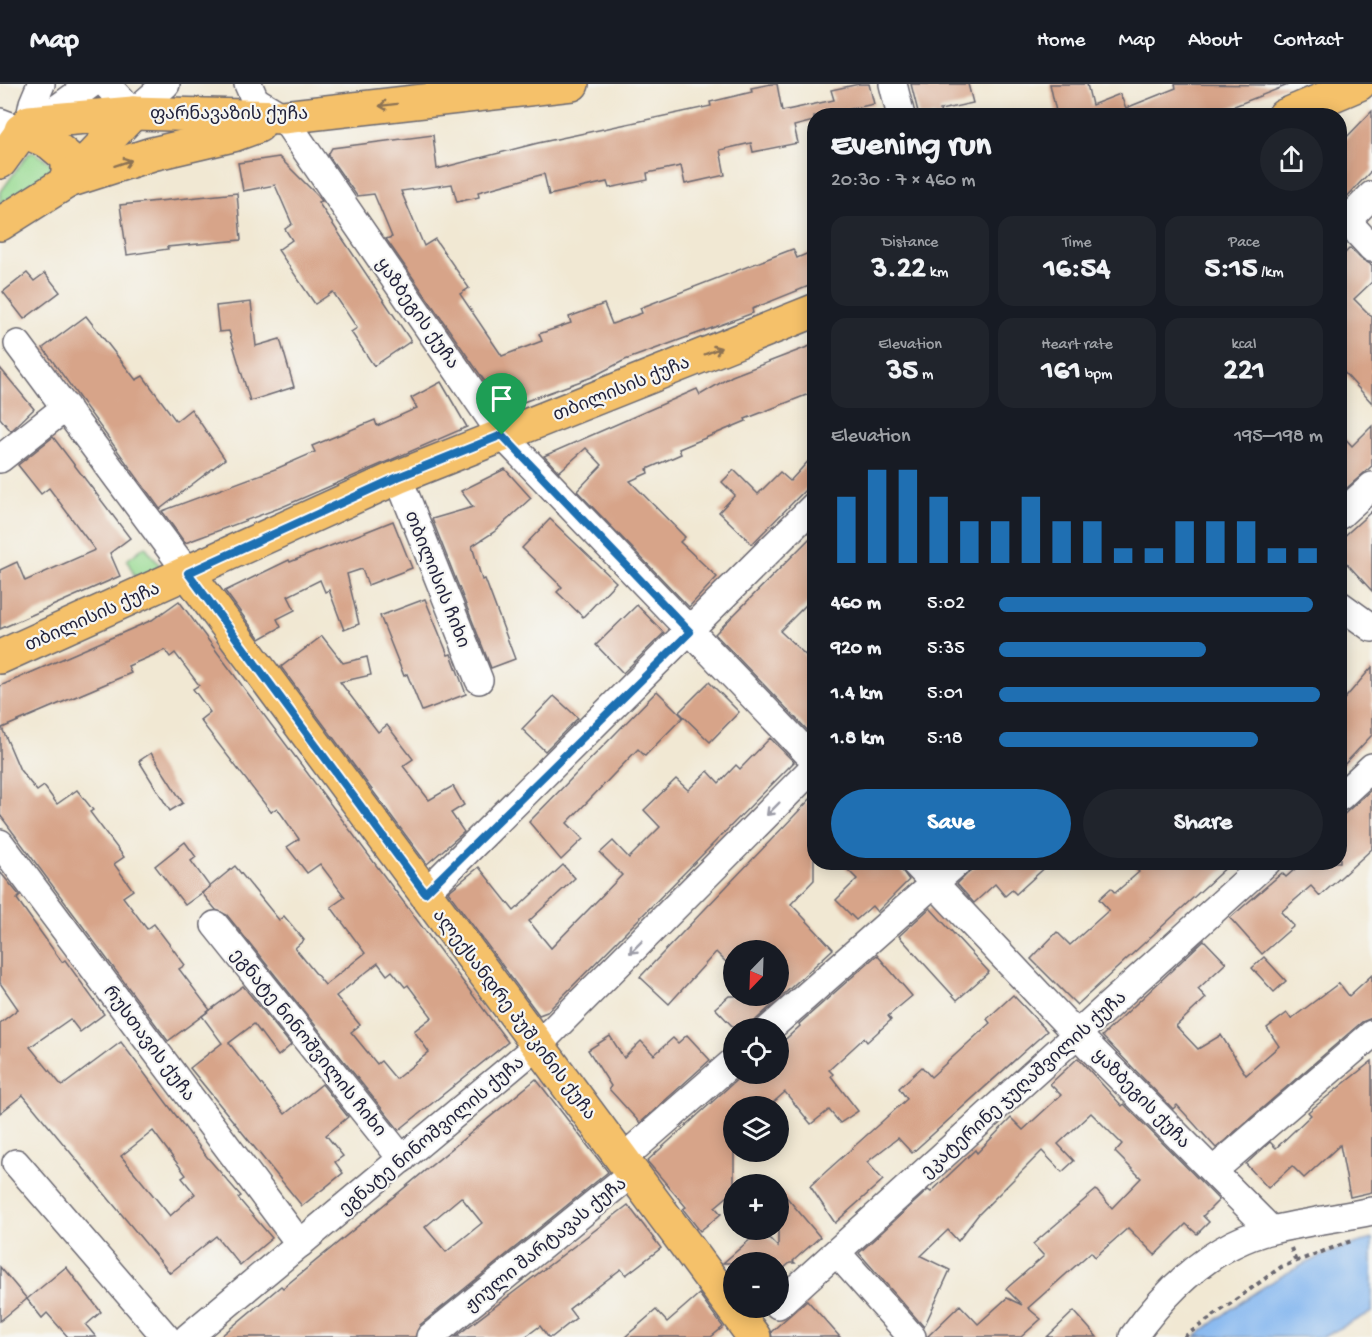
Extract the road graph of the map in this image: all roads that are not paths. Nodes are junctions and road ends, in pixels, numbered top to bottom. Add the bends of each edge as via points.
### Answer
1 (41, 84) edge
2 (91, 84) edge
3 (106, 84) edge
4 (166, 84) edge
5 (248, 84) edge
6 (572, 84) edge
7 (893, 84) edge
8 (1359, 84) edge
9 (899, 108) edge
10 (1303, 108) edge
11 (133, 113) junction
12 (283, 117) junction
13 (17, 125) edge
14 (0, 162) edge
15 (68, 181) junction
16 (1372, 195) edge
17 (7, 215) edge
18 (1347, 221) edge
19 (1347, 228) edge
20 (1372, 248) edge
21 (807, 314) edge
22 (18, 344) dead end
23 (66, 407) junction
24 (502, 435) junction
25 (0, 459) edge
26 (398, 477) junction
27 (1372, 486) edge
28 (1347, 509) edge
29 (807, 513) edge
30 (188, 573) junction
31 (1347, 609) edge
32 (1372, 628) edge
33 (690, 632) junction
34 (0, 657) edge
35 (479, 680) dead end
36 (807, 753) edge
37 (1372, 767) edge
38 (807, 774) edge
39 (1347, 790) edge
40 (0, 843) edge
41 (921, 870) edge
42 (949, 870) edge
43 (1258, 870) edge
44 (934, 884) junction
45 (425, 893) junction
46 (215, 925) dead end
47 (782, 1018) edge
48 (1078, 1033) junction
49 (1372, 1034) edge
50 (538, 1045) junction
51 (723, 1071) edge
52 (402, 1159) junction
53 (16, 1163) dead end
54 (627, 1166) junction
55 (1213, 1171) junction
56 (1372, 1211) edge
57 (1271, 1230) junction
58 (300, 1244) junction
59 (837, 1253) junction
60 (789, 1295) edge
61 (765, 1318) edge
62 (748, 1335) edge
63 (166, 1337) edge
64 (188, 1337) edge
65 (430, 1337) edge
66 (912, 1337) edge
67 (1132, 1337) edge

1 - 13 street
2 - 13 street via 58,108
3 - 11 street
4 - 11 street
5 - 12 street via 255,100
6 -> 12 main road, ფარნავაზის ქუჩა
7 - 9 street
8 - 10 main road
11 - 12 main road, ფარნავაზის ქუჩა
11 - 13 main road, ფარნავაზის ქუჩა
11 - 15 main road
15 -> 12 main road
12 - 24 street, ყაზბეგის ქუჩა
13 - 14 main road
13 - 15 main road via 49,142 68,158
15 - 17 main road
16 - 18 street
19 - 20 street
24 -> 21 main road, თბილისის ქუჩა
22 - 23 street, ალექსანდრე პუშკინის ქუჩა
23 - 25 street
23 - 30 street, ალექსანდრე პუშკინის ქუჩა
24 - 26 main road, თბილისის ქუჩა
24 - 33 street, ყაზბეგის ქუჩა
26 - 30 main road, თბილისის ქუჩა
26 - 35 street, თბილისის ჩიხი
27 - 28 street
29 - 33 street
30 - 34 main road, თბილისის ქუჩა
30 - 45 main road, ალექსანდრე პუშკინის ქუჩა
31 - 32 street
33 - 36 street, ყაზბეგის ქუჩა
33 - 45 street
37 - 39 street
38 -> 50 street, ეგნატე ნინოშვილის ქუჩა
40 - 58 street, რუსთავის ქუჩა
41 - 44 street, ყაზბეგის ქუჩა
42 - 44 street
43 - 48 street, ეკატერინე ჯუღაშვილის ქუჩა
44 - 47 street
44 - 48 street, ყაზბეგის ქუჩა
45 - 50 main road, ალექსანდრე პუშკინის ქუჩა
46 - 52 street, ეგნატე ნინოშვილის ჩიხი
48 - 55 street, ყაზბეგის ქუჩა
48 - 59 street, ეკატერინე ჯუღაშვილის ქუჩა
49 - 55 street
50 - 52 street, ეგნატე ნინოშვილის ქუჩა
50 - 54 main road, ალექსანდრე პუშკინის ქუჩა
51 - 54 street, ჟიული შარტავას ქუჩა
52 - 58 street, ეგნატე ნინოშვილის ქუჩა
53 - 63 street
54 - 62 main road, ალექსანდრე პუშკინის ქუჩა
54 - 65 street, ჟიული შარტავას ქუჩა
55 - 57 street, ყაზბეგის ქუჩა
56 - 57 street
57 - 67 street via 1210,1257 1168,1295
58 - 64 street, ეგნატე ნინოშვილის ქუჩა
59 - 60 street, ეკატერინე ჯუღაშვილის ქუჩა
59 - 66 street
61 - 62 street

